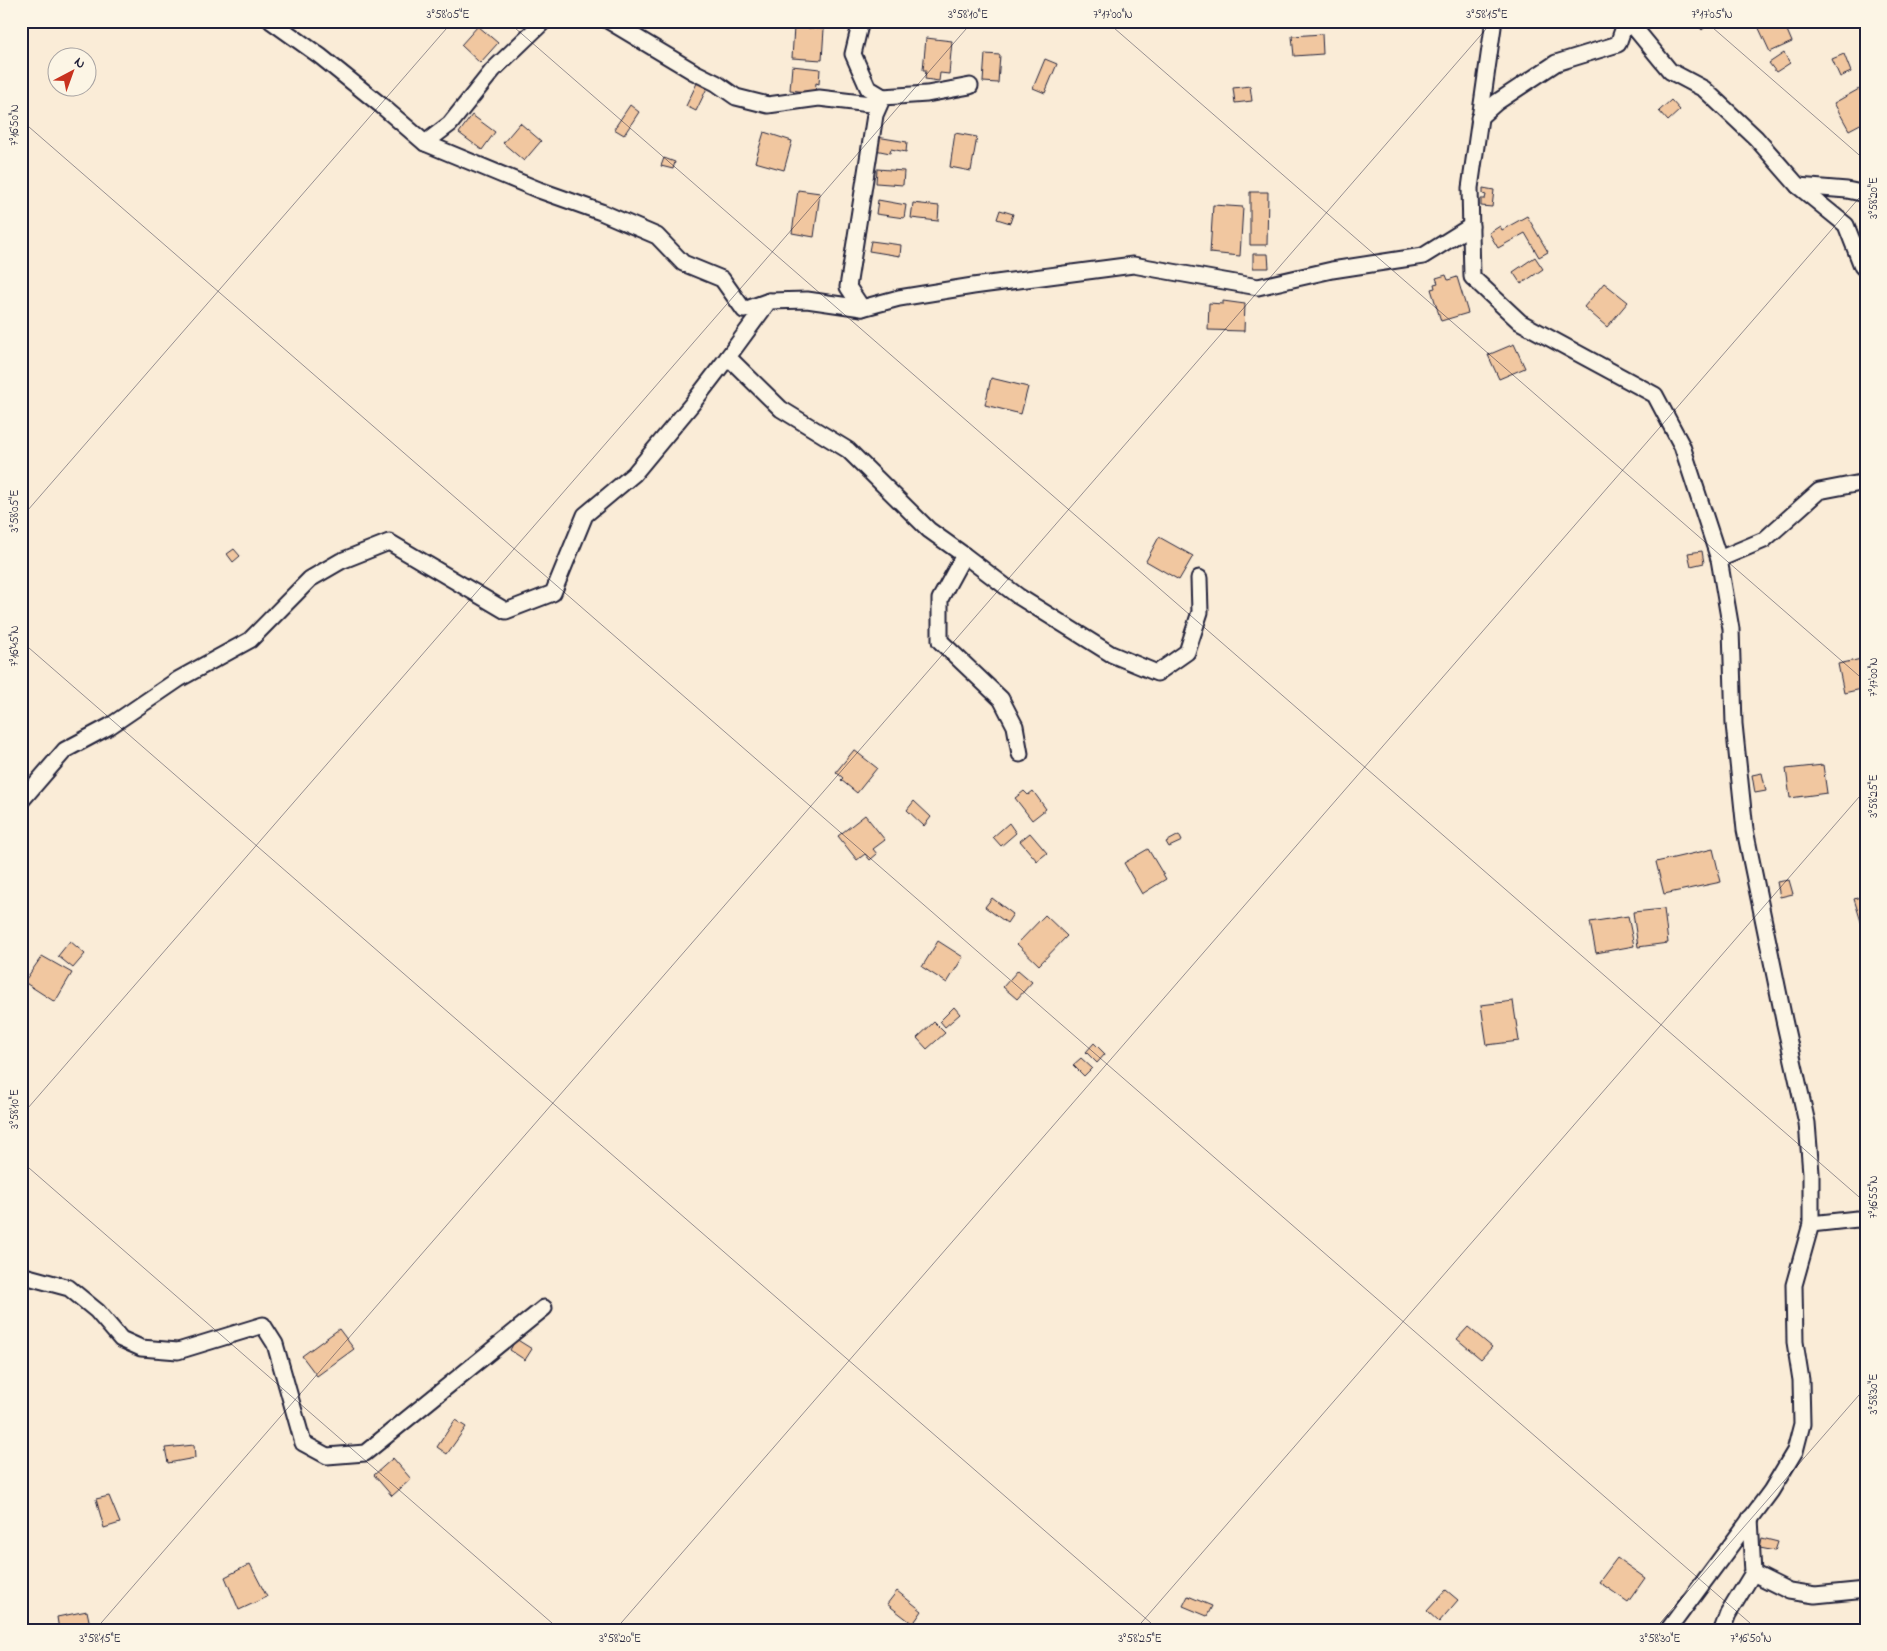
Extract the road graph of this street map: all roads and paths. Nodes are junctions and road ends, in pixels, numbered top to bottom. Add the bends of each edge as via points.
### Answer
1 (271, 21) edge
2 (544, 21) edge
3 (609, 21) edge
4 (861, 21) edge
5 (1492, 21) edge
6 (1627, 21) edge
7 (970, 86) dead end
8 (883, 97) junction
9 (1480, 118) junction
10 (425, 143) junction
11 (1798, 186) junction
12 (1866, 194) edge
13 (1470, 226) junction
14 (1866, 270) edge
15 (769, 301) junction
16 (862, 308) junction
17 (728, 357) junction
18 (1866, 482) edge
19 (964, 555) junction
20 (1719, 559) junction
21 (1199, 578) dead end
22 (1020, 754) dead end
23 (21, 802) edge
24 (1866, 1221) edge
25 (1811, 1224) junction
26 (21, 1275) edge
27 (544, 1308) dead end
28 (1750, 1518) junction
29 (1753, 1573) junction
30 (1866, 1590) edge
31 (1668, 1630) edge
32 (1722, 1630) edge

1 - 10 street
2 - 10 street via 493,70 450,124
3 - 8 street via 736,97 768,105 818,98 870,104
4 - 8 street via 853,54 868,88
5 - 9 street
6 - 9 street via 1618,44 1556,63 1497,102
6 - 11 street via 1670,71 1704,90 1756,138
7 - 8 street via 928,94
8 - 16 street via 875,115 848,287
9 - 13 street via 1470,188
10 - 15 street via 657,236 683,264 722,279 744,310
11 - 12 street
11 - 14 street via 1846,224
13 - 16 street via 1424,256 1332,270 1258,287 1133,264 945,290
13 - 20 street via 1472,277 1520,322 1655,395 1682,446
15 - 16 street via 807,300
15 - 17 street
17 - 19 street via 781,410 848,450 929,530
17 - 23 street via 634,474 585,515 553,593 506,611 389,542 341,561 310,579 250,640 179,679 110,726 65,750
18 - 20 street via 1819,491 1764,540
19 - 21 street via 1018,596 1111,654 1157,673 1187,652 1200,612
19 - 22 street via 940,599 940,641 1001,699 1014,726
20 - 25 street via 1731,629 1734,724 1745,830 1807,1123
24 - 25 street
25 - 28 street via 1794,1285 1802,1424 1795,1451
26 - 27 street via 69,1288 97,1311 121,1339 141,1348 178,1351 262,1324 275,1344 303,1443 327,1456 365,1453
28 - 29 street
28 - 31 street
29 - 30 street via 1789,1591 1815,1595
29 - 32 street

